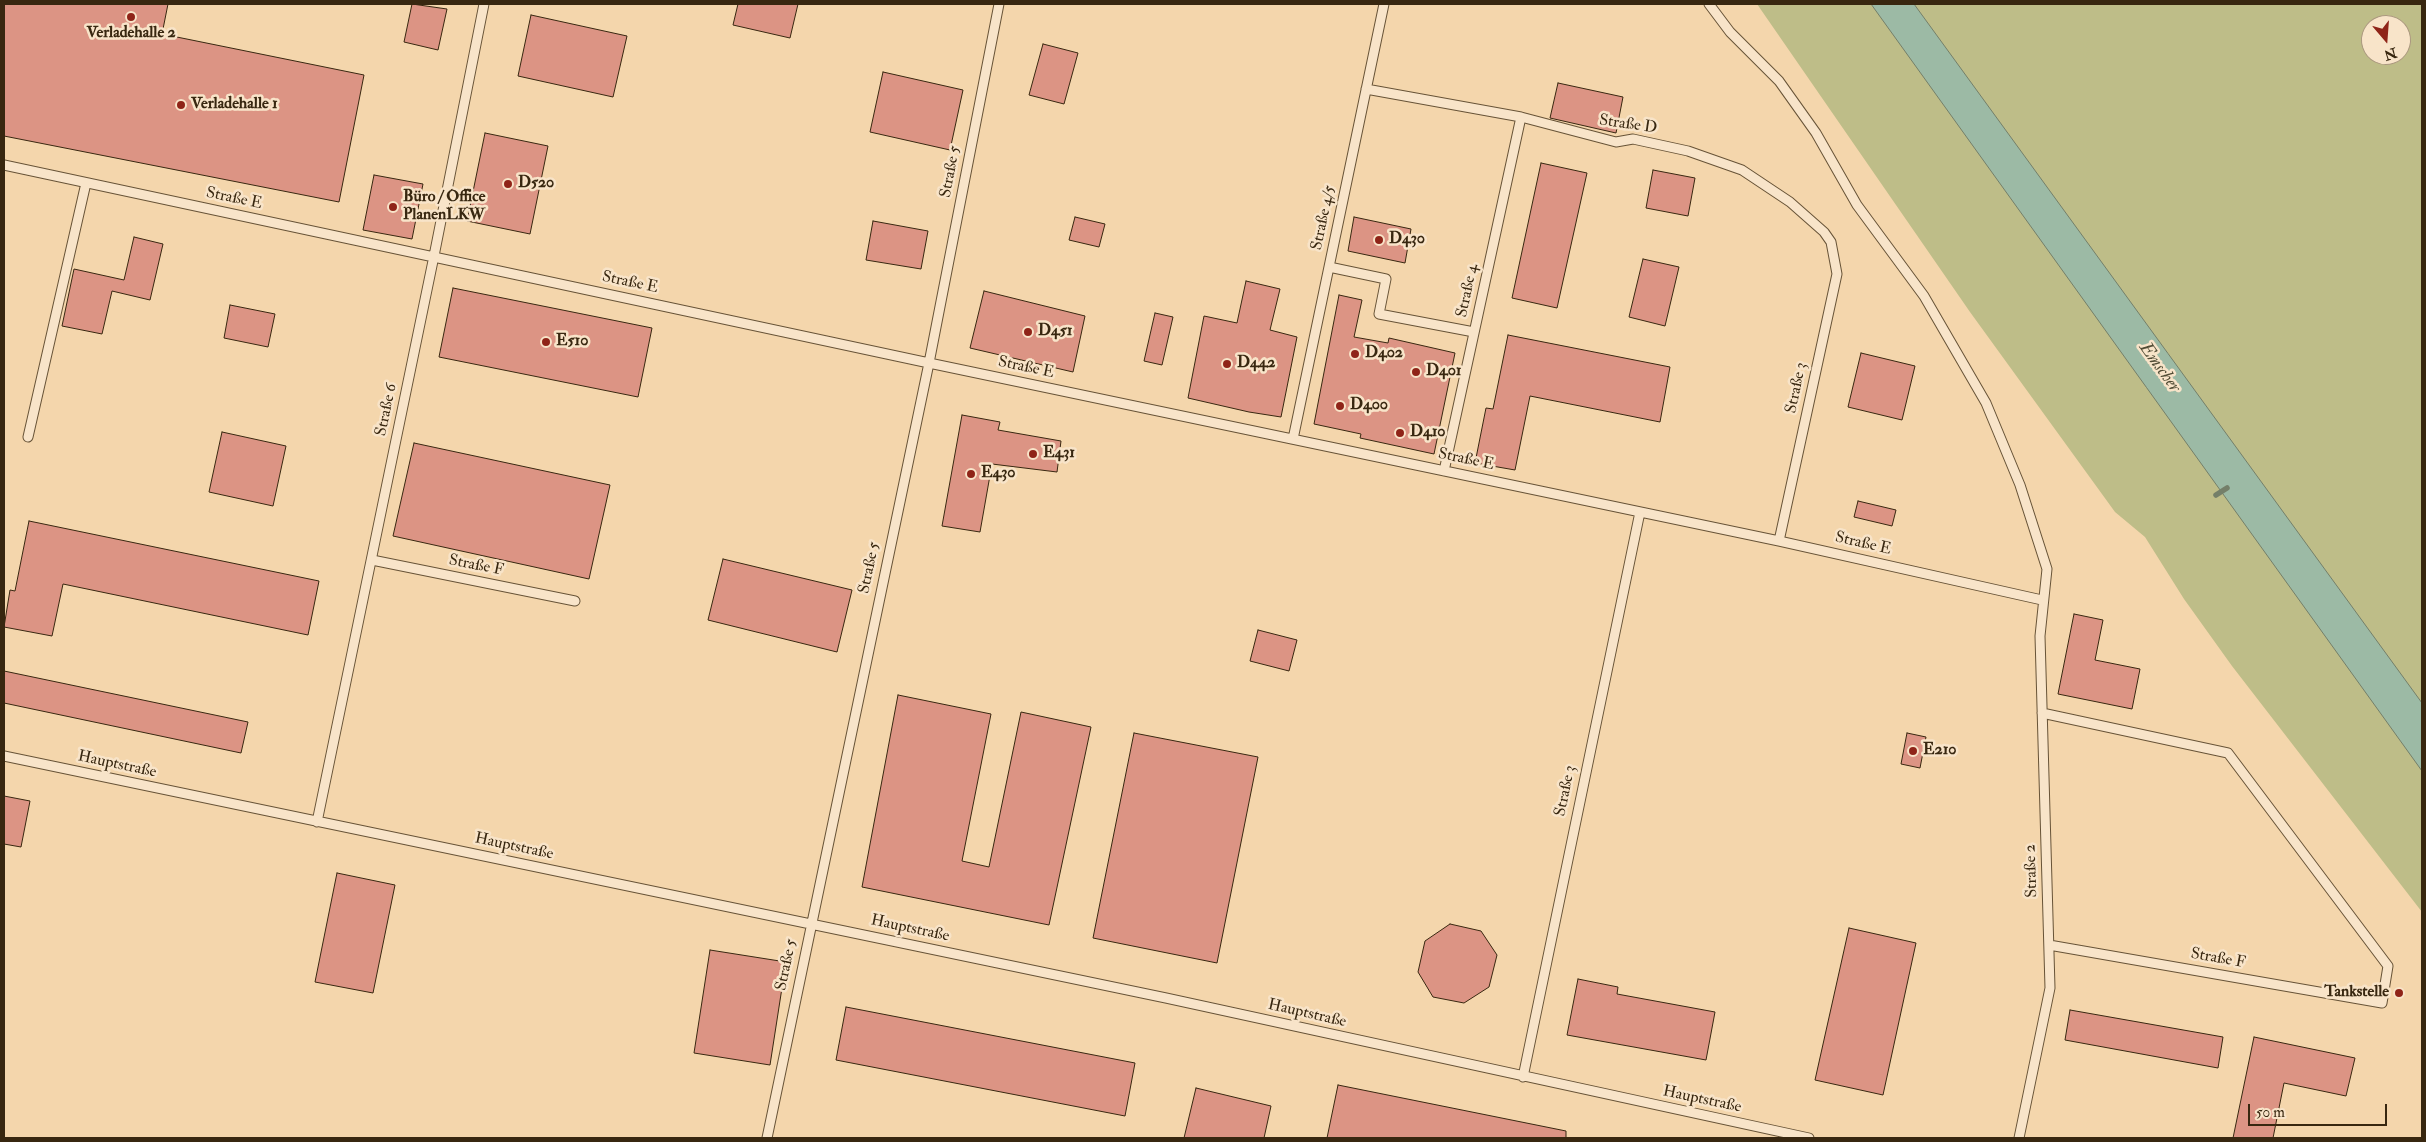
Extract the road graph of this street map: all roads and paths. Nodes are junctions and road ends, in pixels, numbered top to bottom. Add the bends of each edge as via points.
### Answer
1 (484, 4) edge
2 (998, 4) edge
3 (1384, 4) edge
4 (1709, 4) edge
5 (1366, 89) junction
6 (1521, 117) junction
7 (4, 165) edge
8 (86, 182) junction
9 (1831, 242) joint
10 (434, 256) junction
11 (1329, 268) junction
12 (1474, 332) junction
13 (929, 363) junction
14 (28, 437) dead end
15 (1293, 439) junction
16 (1444, 471) junction
17 (1640, 512) junction
18 (1779, 541) junction
19 (372, 560) junction
20 (2042, 600) junction
21 (575, 601) dead end
22 (2042, 713) junction
23 (4, 756) edge
24 (317, 822) junction
25 (811, 924) junction
26 (2049, 945) junction
27 (1522, 1077) junction
28 (767, 1138) edge
29 (1809, 1138) edge
30 (2019, 1138) edge

1 - 10 lane, Straße 6
2 - 13 lane, Straße 5
3 - 5 lane, Straße 4/5
4 - 20 lane, Straße 2 via 1730,32 1779,81 1816,133 1857,205 1924,296 1986,403 2020,485 2047,569
5 - 6 lane, Straße D
5 - 11 lane, Straße 4/5
6 - 9 lane, Straße D via 1616,142 1633,139 1688,151 1742,170 1790,202
6 - 12 lane, Straße 4
7 - 8 lane, Straße E
8 - 10 lane, Straße E
8 - 14 lane
9 - 18 lane, Straße 3 via 1838,274
10 - 13 lane, Straße E
10 - 19 lane, Straße 6
11 - 12 lane via 1386,279 1379,314
11 - 15 lane, Straße 4/5
12 - 16 lane, Straße 4
13 - 15 lane, Straße E
13 - 25 lane, Straße 5
15 - 16 lane, Straße E
16 - 17 lane, Straße E
17 - 18 lane, Straße E
17 - 27 lane, Straße 3
18 - 20 lane, Straße E
19 - 21 lane, Straße F
19 - 24 lane, Straße 6
20 - 22 lane, Straße 2
22 - 26 lane, Straße 2
22 - 26 lane, Straße F via 2228,753 2388,966 2382,1003
23 - 24 lane, Hauptstraße
24 - 25 lane, Hauptstraße
25 - 27 lane, Hauptstraße
25 - 28 lane, Straße 5
26 - 30 lane, Straße 2 via 2050,988
27 - 29 lane, Hauptstraße

